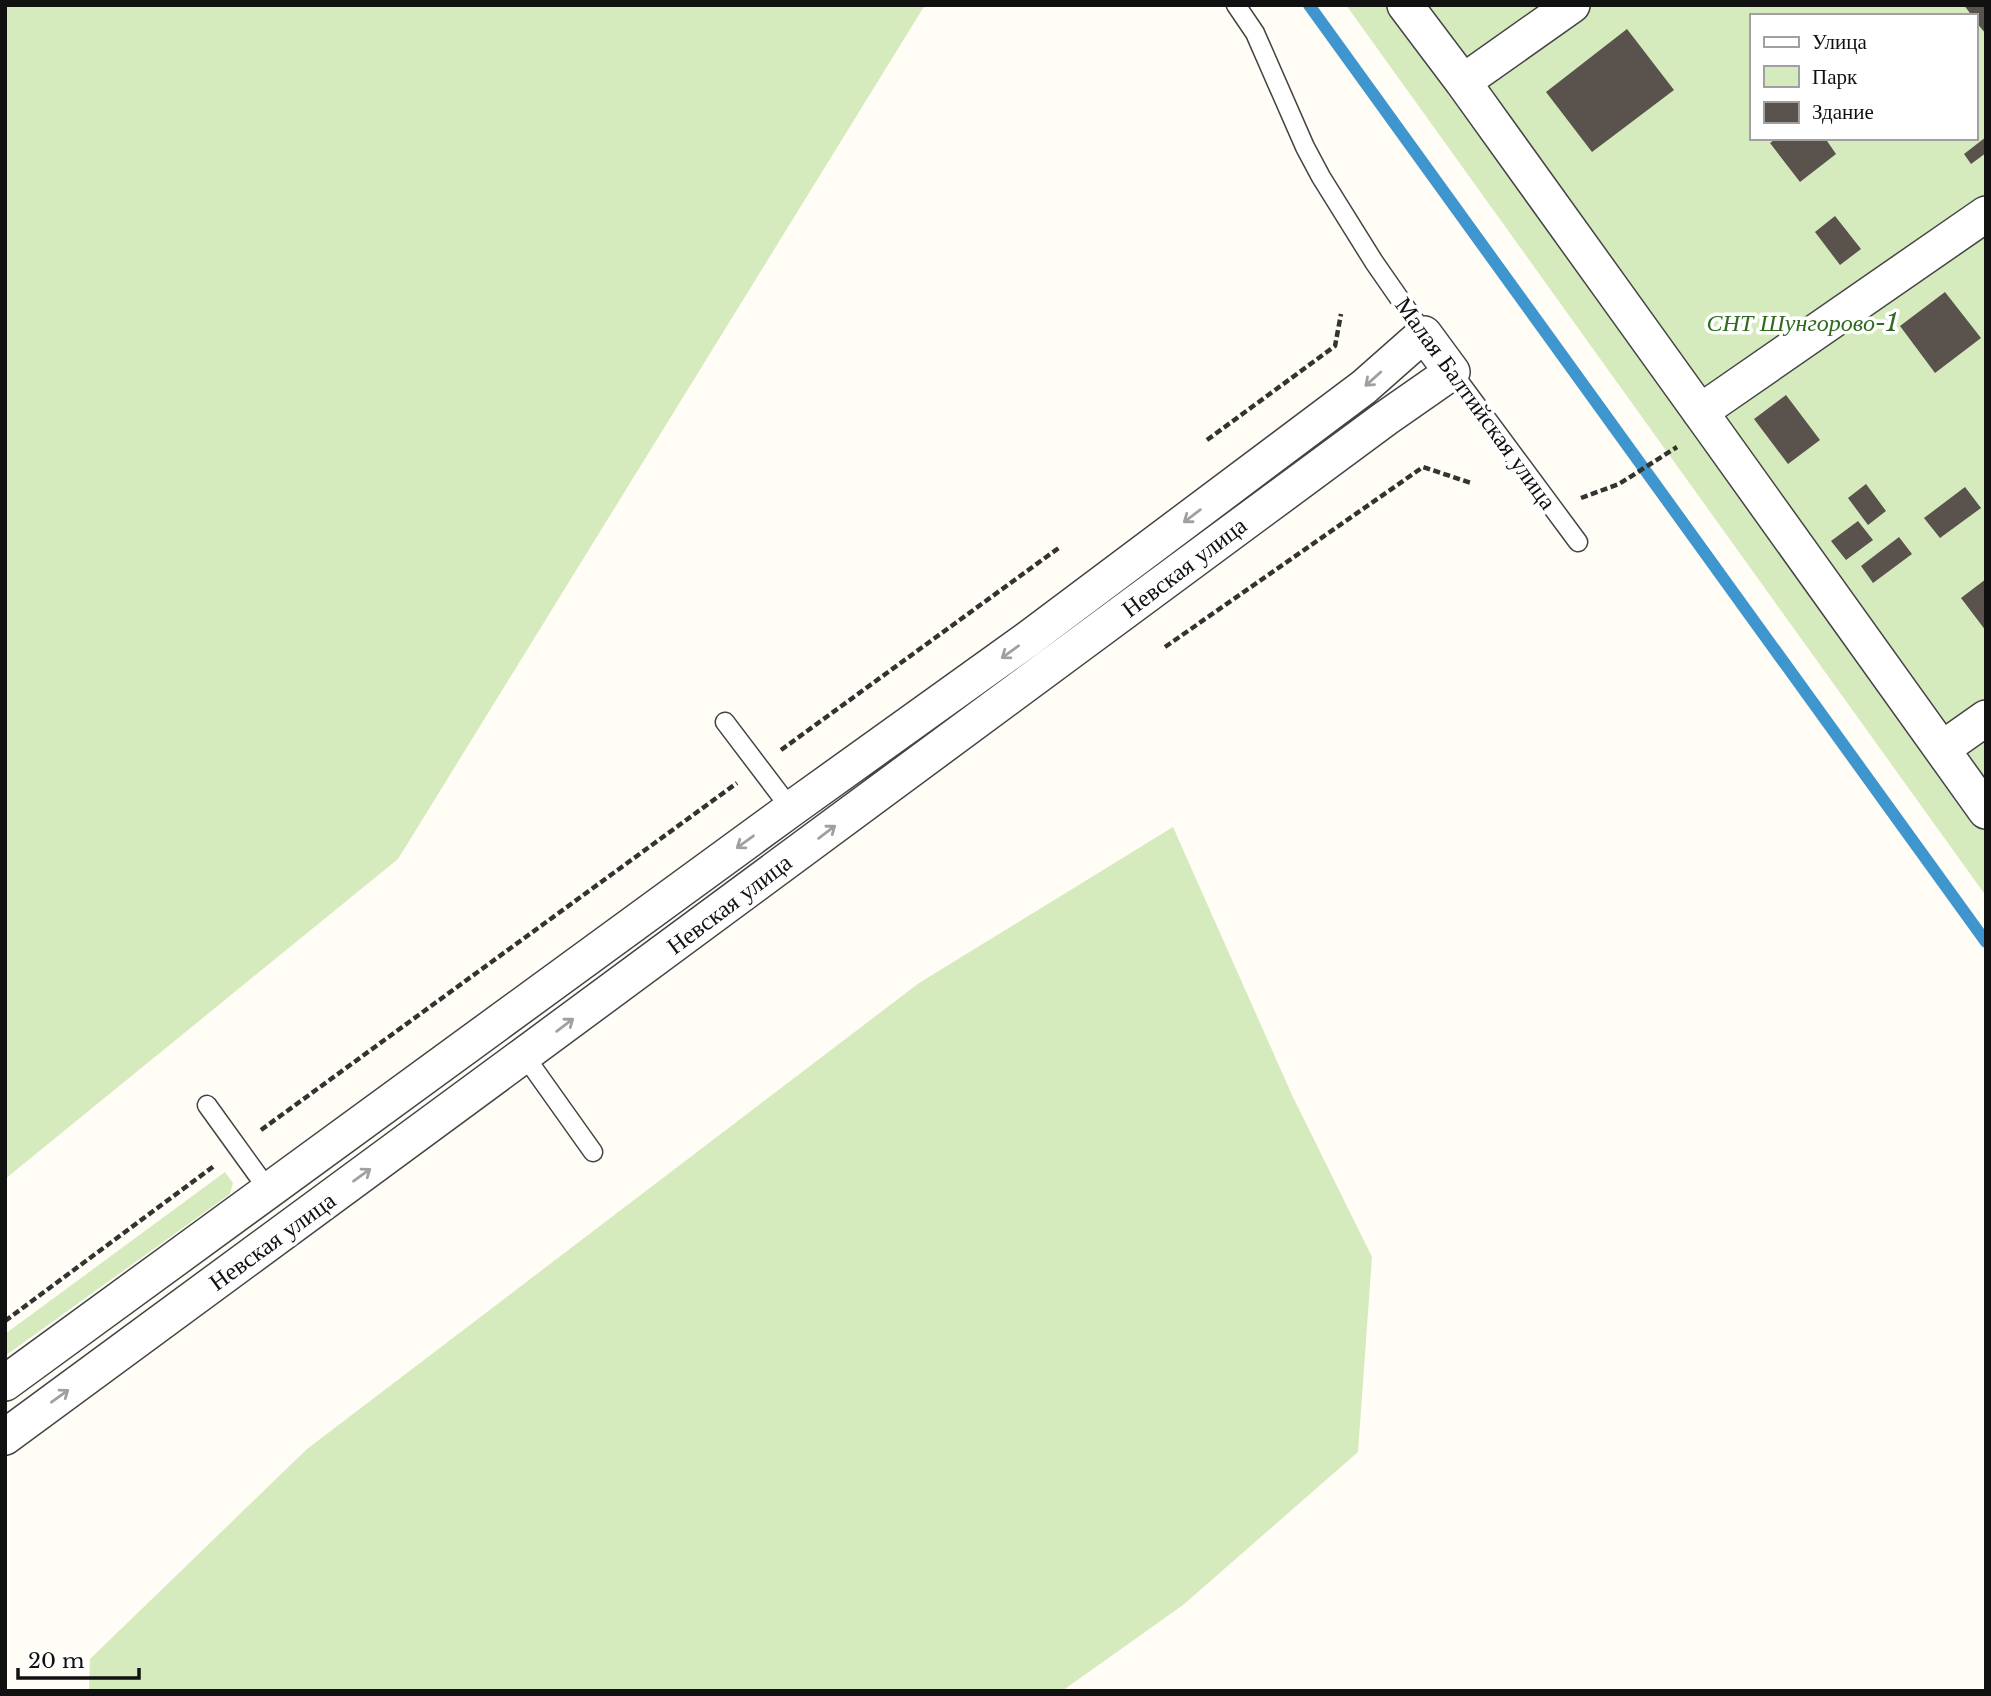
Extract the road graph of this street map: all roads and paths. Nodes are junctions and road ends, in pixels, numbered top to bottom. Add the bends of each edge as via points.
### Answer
1 (1236, 5) edge
2 (1405, 5) edge
3 (1572, 5) edge
4 (1463, 82) junction
5 (1986, 214) edge
6 (1341, 314) dead end
7 (1424, 334) junction
8 (1452, 372) junction
9 (1700, 412) junction
10 (1207, 440) dead end
11 (1667, 453) dead end
12 (1471, 483) dead end
13 (1576, 500) dead end
14 (1577, 542) dead end
15 (1060, 547) dead end
16 (1165, 647) dead end
17 (1986, 718) edge
18 (725, 722) dead end
19 (1942, 749) junction
20 (759, 766) junction
21 (791, 809) junction
22 (1986, 811) edge
23 (524, 1055) junction
24 (207, 1105) dead end
25 (253, 1136) dead end
26 (593, 1152) dead end
27 (218, 1163) dead end
28 (269, 1191) junction
29 (5, 1321) edge
30 (5, 1383) edge
31 (5, 1437) edge

1 - 7 lane, Малая Балтийская улица via 1255,33 1310,157
2 - 4 street
3 - 4 street
4 - 9 street
5 - 9 street
6 - 10 path via 1335,346
7 - 8 street, Малая Балтийская улица
7 -> 21 street, Невская улица via 1289,444
8 - 14 lane, Малая Балтийская улица
23 -> 8 street, Невская улица
9 - 19 street
11 - 13 path via 1619,484
12 - 16 path via 1423,467
15 - 20 path
17 - 19 street
18 - 20 lane
19 - 22 street
20 - 21 lane
20 - 25 path
21 -> 28 street, Невская улица
23 - 26 lane
31 -> 23 street, Невская улица
24 - 28 lane
27 - 29 path
28 - 30 street, Невская улица

